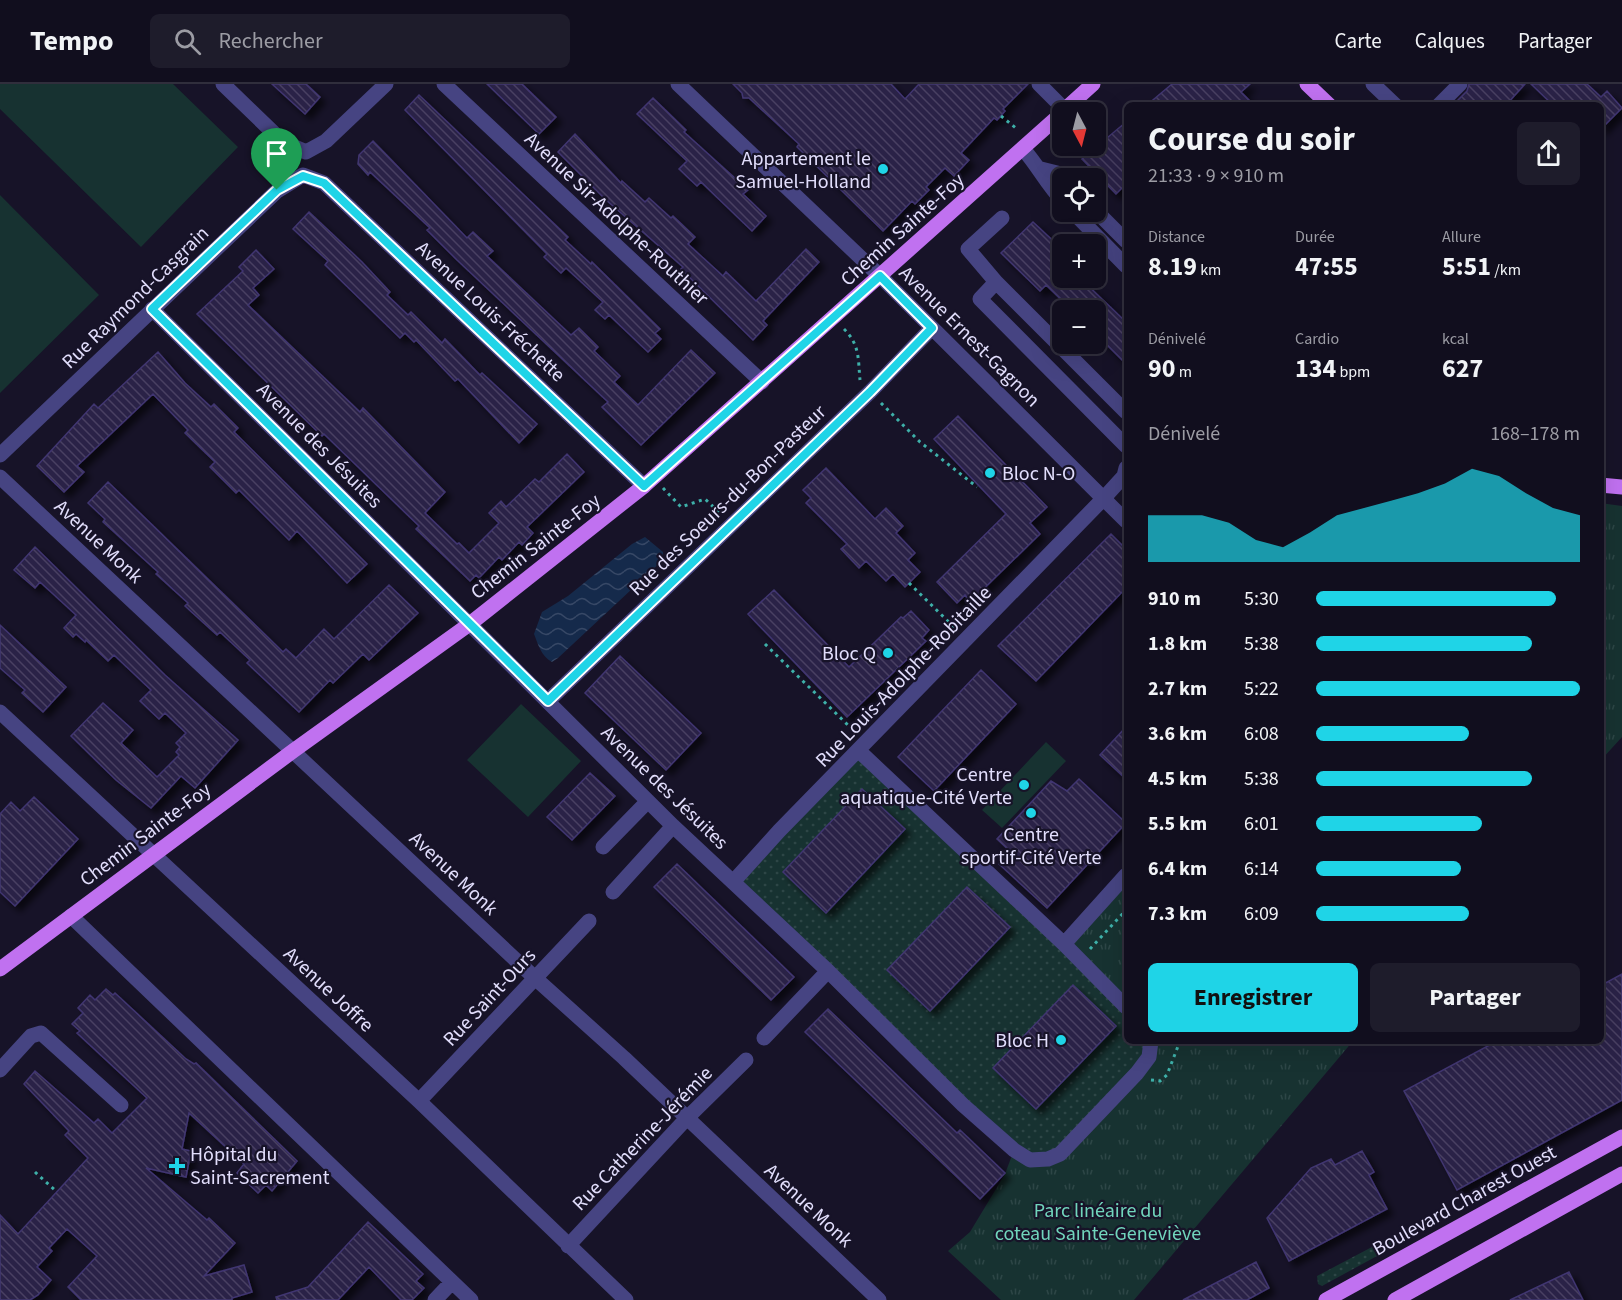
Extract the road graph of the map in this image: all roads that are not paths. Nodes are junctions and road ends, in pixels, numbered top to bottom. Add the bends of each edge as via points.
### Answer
1 (223, 84) edge
2 (386, 84) edge
3 (444, 84) edge
4 (678, 84) edge
5 (1039, 84) edge
6 (1093, 84) edge
7 (1307, 84) edge
8 (1373, 84) edge
9 (1460, 84) edge
10 (1054, 102) edge
11 (1074, 102) edge
12 (1326, 102) edge
13 (1392, 102) edge
14 (1442, 102) edge
15 (1052, 123) edge
16 (1024, 150) junction
17 (1041, 169) junction
18 (1052, 171) edge
19 (303, 176) joint
20 (1052, 189) edge
21 (1002, 218) dead end
22 (1106, 219) edge
23 (1083, 222) edge
24 (1123, 232) edge
25 (1094, 234) edge
26 (1106, 243) edge
27 (1106, 246) edge
28 (1124, 264) edge
29 (880, 276) junction
30 (996, 282) junction
31 (152, 309) junction
32 (932, 328) junction
33 (762, 382) junction
34 (1124, 410) edge
35 (1124, 444) edge
36 (0, 455) edge
37 (1124, 475) edge
38 (0, 477) edge
39 (652, 486) junction
40 (1604, 486) edge
41 (1622, 488) edge
42 (1103, 499) junction
43 (1124, 519) edge
44 (471, 623) junction
45 (548, 701) junction
46 (0, 712) edge
47 (863, 747) junction
48 (293, 751) junction
49 (648, 801) junction
50 (673, 826) junction
51 (603, 847) dead end
52 (152, 854) junction
53 (1124, 876) edge
54 (733, 882) junction
55 (613, 892) dead end
56 (71, 916) junction
57 (590, 921) dead end
58 (1064, 944) junction
59 (0, 969) edge
60 (828, 971) junction
61 (535, 978) junction
62 (1124, 1005) edge
63 (764, 1038) dead end
64 (1150, 1044) edge
65 (746, 1060) dead end
66 (0, 1070) edge
67 (419, 1101) junction
68 (121, 1105) dead end
69 (687, 1118) junction
70 (1622, 1137) edge
71 (1622, 1174) edge
72 (568, 1246) junction
73 (452, 1282) junction
74 (435, 1300) edge
75 (471, 1300) edge
76 (626, 1300) edge
77 (879, 1300) edge
78 (1326, 1300) edge
79 (1395, 1300) edge

1 - 2 street via 282,142 306,152 326,141
3 - 33 street, Avenue Sir-Adolphe-Routhier
4 - 29 street, Avenue Ernest-Gagnon
5 - 10 street
6 - 11 main road, Chemin Sainte-Foy
7 - 12 main road
8 - 13 street
9 - 14 street
15 - 16 main road, Chemin Sainte-Foy
16 - 17 street
16 - 29 main road, Chemin Sainte-Foy
17 - 18 street
17 - 20 street
19 - 31 street, Rue Raymond-Casgrain via 277,190
19 - 39 street, Avenue Louis-Fréchette via 324,183
21 - 30 street via 968,249
22 - 24 street
23 - 25 street
24 - 26 street
27 - 28 street
29 - 32 street, Avenue Ernest-Gagnon
29 - 33 main road, Chemin Sainte-Foy
30 - 34 street
30 - 35 street via 980,299
31 - 36 street, Rue Raymond-Casgrain
31 - 44 street, Avenue des Jésuites
32 - 42 street, Avenue Ernest-Gagnon
32 - 45 street, Rue des Soeurs-du-Bon-Pasteur
33 - 39 main road, Chemin Sainte-Foy
37 - 42 street, Rue Louis-Adolphe-Robitaille
38 - 48 street, Avenue Monk
39 - 44 main road, Chemin Sainte-Foy
40 - 41 main road
42 - 43 street, Avenue Ernest-Gagnon
42 - 47 street, Rue Louis-Adolphe-Robitaille
44 - 45 street, Avenue des Jésuites
44 - 48 main road, Chemin Sainte-Foy
45 - 49 street, Avenue des Jésuites
46 - 52 street, Avenue Joffre
47 - 54 street, Rue Louis-Adolphe-Robitaille
47 - 58 street
48 - 52 main road, Chemin Sainte-Foy
48 - 61 street, Avenue Monk
49 - 50 street, Avenue des Jésuites
49 - 51 street
50 - 54 street, Avenue des Jésuites
50 - 55 street
52 - 56 main road, Chemin Sainte-Foy
52 - 67 street, Avenue Joffre
53 - 58 street
54 - 60 street, Avenue des Jésuites
56 - 59 main road, Chemin Sainte-Foy
56 - 73 street
57 - 61 street, Rue Saint-Ours
58 - 62 street
60 - 63 street
60 - 64 street, Avenue des Jésuites via 963,1105 1030,1160 1060,1154 1137,1073 1149,1057
61 - 67 street, Rue Saint-Ours
61 - 69 street, Avenue Monk
65 - 69 street, Rue Catherine-Jérémie
66 - 68 street via 31,1036 41,1033
67 - 72 street, Avenue Joffre
69 - 72 street, Rue Catherine-Jérémie
69 - 77 street, Avenue Monk
70 - 78 main road, Boulevard Charest Ouest
71 - 79 main road
72 - 76 street, Avenue Joffre
73 - 74 street
73 - 75 street

